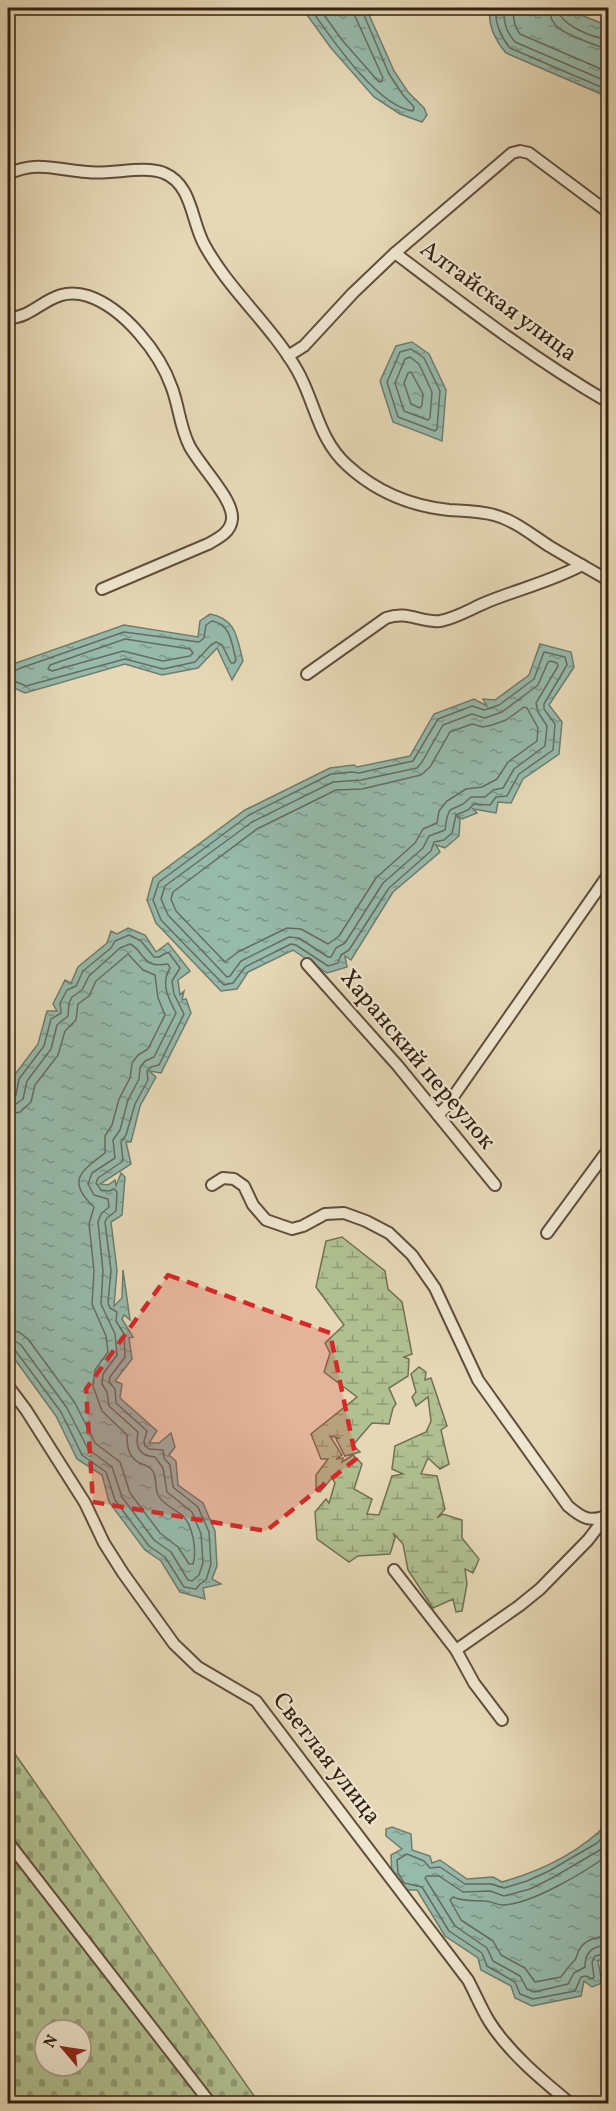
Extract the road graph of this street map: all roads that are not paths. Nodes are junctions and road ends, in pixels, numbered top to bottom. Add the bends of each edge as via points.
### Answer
1 (8, 174) edge
2 (609, 212) edge
3 (395, 253) junction
4 (8, 318) edge
5 (288, 356) junction
6 (609, 402) edge
7 (582, 565) junction
8 (609, 579) edge
9 (102, 589) dead end
10 (307, 674) dead end
11 (609, 875) edge
12 (306, 964) dead end
13 (438, 1115) junction
14 (609, 1150) edge
15 (212, 1185) dead end
16 (495, 1185) dead end
17 (547, 1233) dead end
18 (8, 1386) edge
19 (605, 1516) edge
20 (394, 1570) dead end
21 (456, 1650) junction
22 (502, 1720) dead end
23 (8, 1842) edge
24 (211, 2103) edge
25 (571, 2103) edge

1 - 5 street via 39,166 90,173 155,171 176,181 184,190 204,245
2 - 3 street, Алтайская улица via 538,158 520,151 502,160
3 - 5 street, Алтайская улица via 304,346
3 - 6 street, Алтайская улица via 501,334
4 - 9 street via 20,317 60,295 87,296 113,310 135,329 159,360 172,388 188,445 230,508 230,527 223,536
5 - 7 street via 308,393 321,431 346,464 361,476 416,504 495,515
7 - 8 street
7 - 10 street via 450,618 438,621 396,614
11 - 13 street
12 - 13 street, Харанский переулок
13 - 16 street, Харанский переулок
14 - 17 street
15 - 19 street via 224,1178 234,1179 244,1186 266,1220 292,1229 326,1214 344,1213 388,1233 412,1255 435,1288 478,1380 568,1506 588,1519
18 - 25 street, Светлая улица via 85,1503 123,1573 174,1644 198,1667 256,1701 468,1980 490,2022 540,2078
19 - 21 street via 588,1540 540,1588
20 - 21 street
21 - 22 street via 474,1683
23 - 24 street

